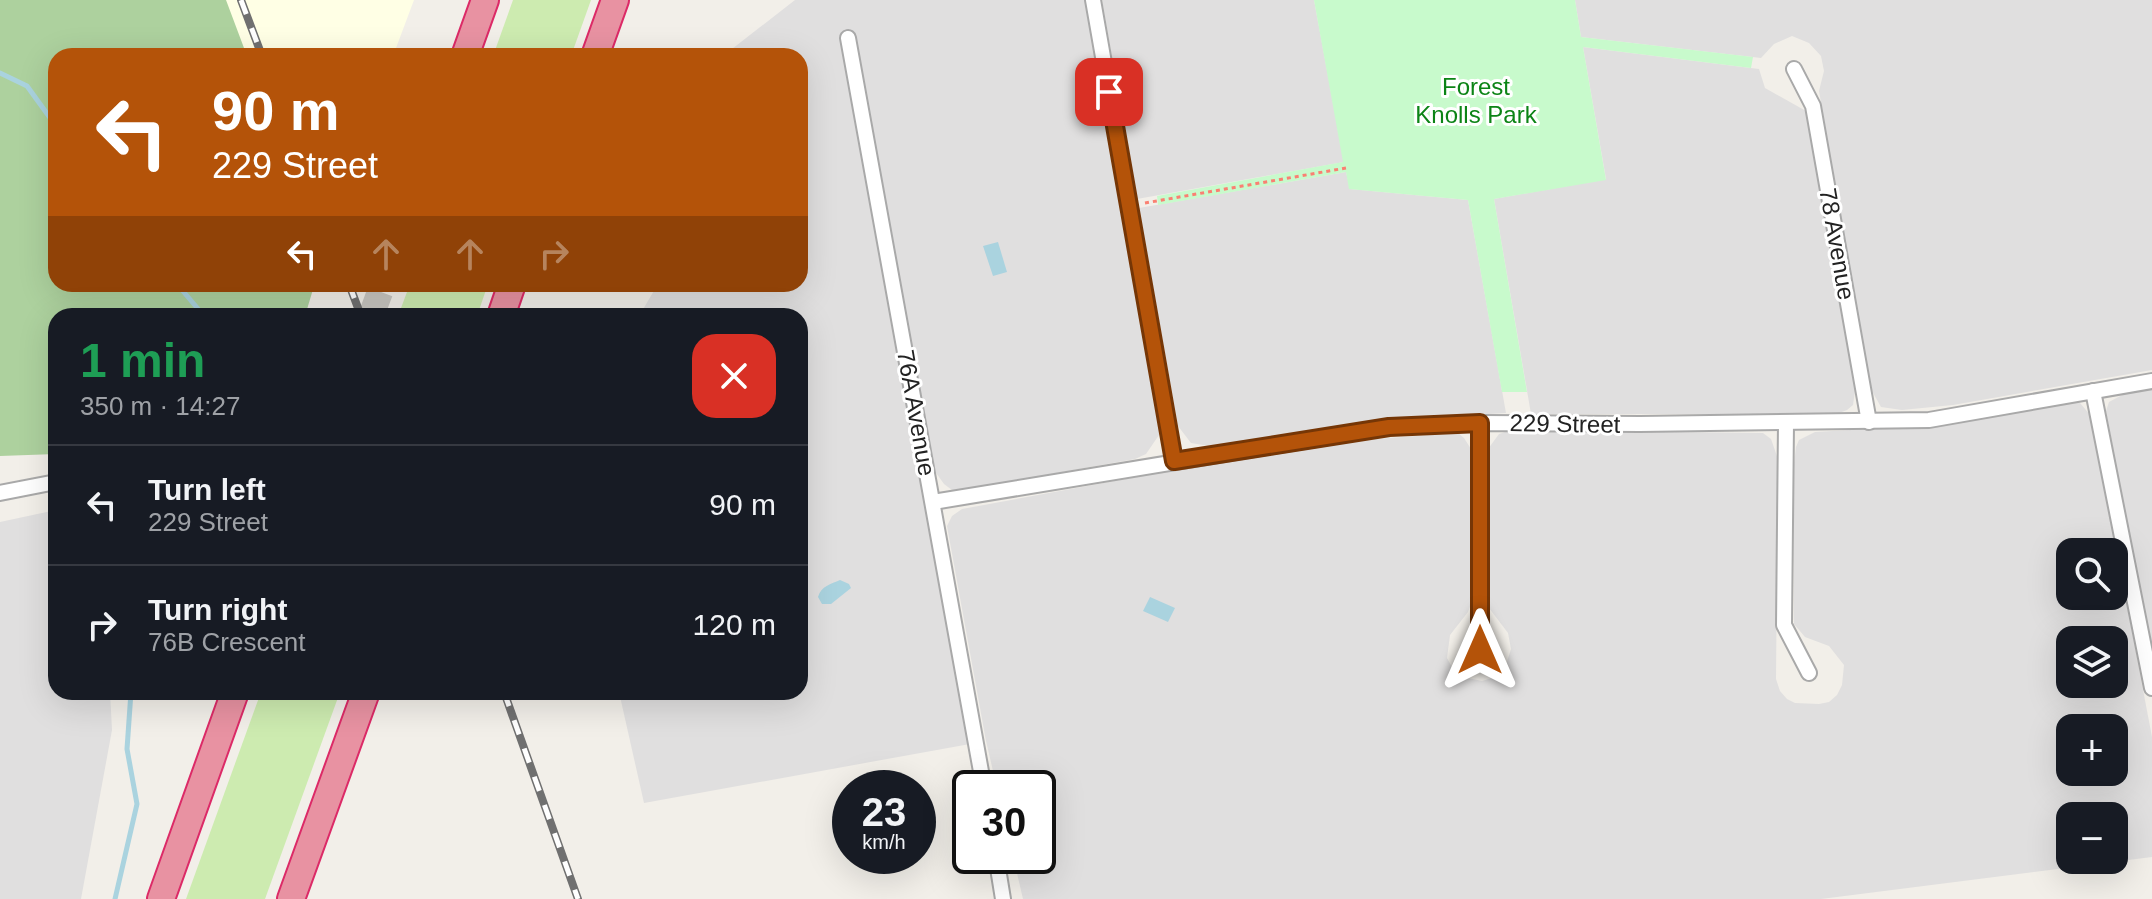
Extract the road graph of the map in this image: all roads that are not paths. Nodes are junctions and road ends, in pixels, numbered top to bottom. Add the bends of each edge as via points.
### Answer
1 (485, 0) edge
2 (615, 0) edge
3 (1093, 0) edge
4 (848, 38) dead end
5 (468, 48) edge
6 (598, 48) edge
7 (1794, 69) dead end
8 (2152, 381) edge
9 (2093, 391) junction
10 (1869, 422) junction
11 (1480, 423) junction
12 (1786, 423) junction
13 (1174, 461) junction
14 (48, 484) edge
15 (0, 493) edge
16 (933, 502) junction
17 (1480, 650) dead end
18 (1809, 673) dead end
19 (2152, 688) edge
20 (232, 700) edge
21 (363, 700) edge
22 (981, 770) edge
23 (999, 874) edge
24 (161, 899) edge
25 (291, 899) edge
26 (1003, 899) edge

1 - 5 highway
2 - 6 highway
3 - 13 street
4 - 16 street, 76A Avenue
7 - 10 street, 78 Avenue via 1813,106
8 - 9 street, 229 Street
9 - 10 street, 229 Street via 1929,420
9 - 19 street
10 - 12 street, 229 Street
11 - 12 street, 229 Street
11 - 13 street, 229 Street via 1389,427
11 - 17 street
12 - 18 street via 1784,625
13 - 16 street, 229 Street
14 - 15 street
16 - 22 street, 76A Avenue
20 - 24 highway
21 - 25 highway
23 - 26 street

